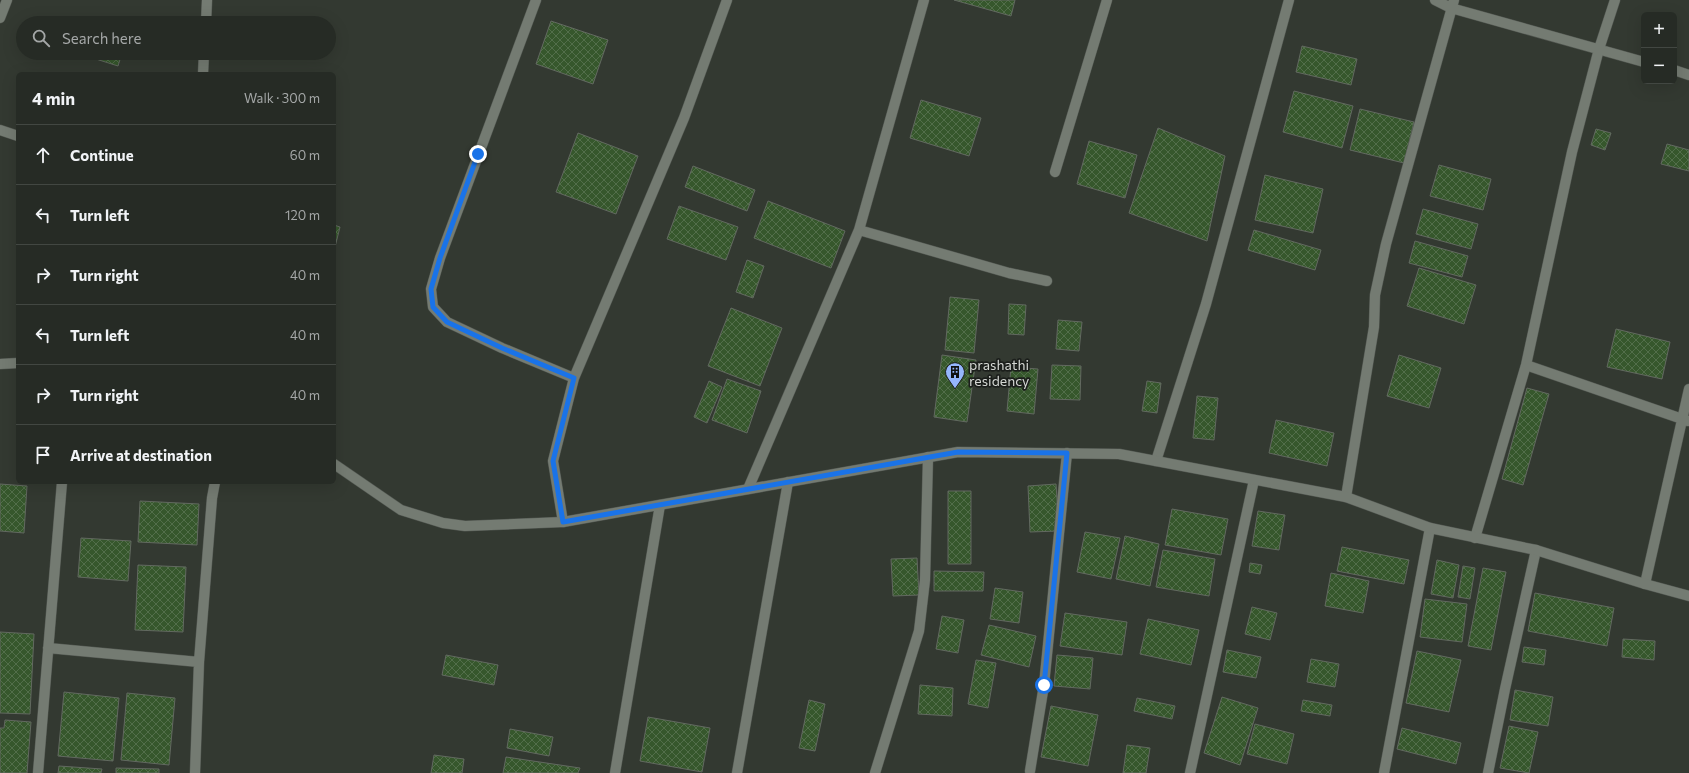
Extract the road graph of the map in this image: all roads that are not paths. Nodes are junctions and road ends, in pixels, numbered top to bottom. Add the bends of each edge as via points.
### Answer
1 (7, 0) edge
2 (207, 0) edge
3 (536, 0) edge
4 (727, 0) edge
5 (924, 0) edge
6 (1106, 0) edge
7 (1289, 0) edge
8 (1436, 0) edge
9 (1615, 0) edge
10 (1453, 4) edge
11 (206, 16) edge
12 (0, 18) edge
13 (1599, 49) junction
14 (204, 60) edge
15 (1641, 61) edge
16 (1677, 71) edge
17 (203, 72) edge
18 (1689, 75) edge
19 (0, 130) edge
20 (16, 135) edge
21 (1055, 172) dead end
22 (859, 230) junction
23 (1047, 281) dead end
24 (16, 363) edge
25 (0, 364) edge
26 (1526, 365) junction
27 (574, 378) junction
28 (1689, 389) edge
29 (1686, 421) edge
30 (1067, 453) junction
31 (928, 457) junction
32 (1156, 461) junction
33 (336, 465) edge
34 (1254, 480) junction
35 (788, 482) junction
36 (62, 484) edge
37 (215, 484) edge
38 (748, 489) junction
39 (1346, 497) junction
40 (660, 505) junction
41 (563, 522) junction
42 (1430, 528) junction
43 (1475, 538) junction
44 (1536, 550) junction
45 (1645, 584) junction
46 (1689, 596) edge
47 (48, 648) junction
48 (199, 662) junction
49 (1030, 771) dead end
50 (38, 773) edge
51 (195, 773) edge
52 (615, 773) edge
53 (737, 773) edge
54 (876, 773) edge
55 (1190, 773) edge
56 (1384, 773) edge
57 (1488, 773) edge

1 - 12 street
2 - 11 street
3 - 27 street via 440,258 431,289 433,307 447,322
4 - 27 street via 684,118
5 - 22 street
6 - 21 street
7 - 32 street via 1206,304
8 - 10 street
9 - 13 street
10 - 13 street
10 - 39 street via 1386,244 1375,295 1374,327
13 - 15 street
13 - 26 street via 1572,152
14 - 17 street
16 - 18 street
19 - 20 street
22 - 23 street via 1009,273
22 - 38 street
24 - 25 street
26 - 29 street
26 - 43 street
27 - 41 street via 553,461
28 - 29 street
29 - 45 street
30 - 31 street via 958,452
30 - 32 street via 1119,454
30 - 49 street via 1044,685
31 - 35 street
31 - 54 street via 925,580 919,631
32 - 34 street
33 - 41 street via 401,510 443,523 465,526
34 - 39 street
34 - 55 street
35 - 38 street
35 - 53 street
36 - 47 street
37 - 48 street
38 - 40 street
39 - 42 street
40 - 41 street
40 - 52 street
42 - 43 street
42 - 56 street
43 - 44 street
44 - 45 street
44 - 57 street
45 - 46 street
47 - 48 street
47 - 50 street
48 - 51 street

